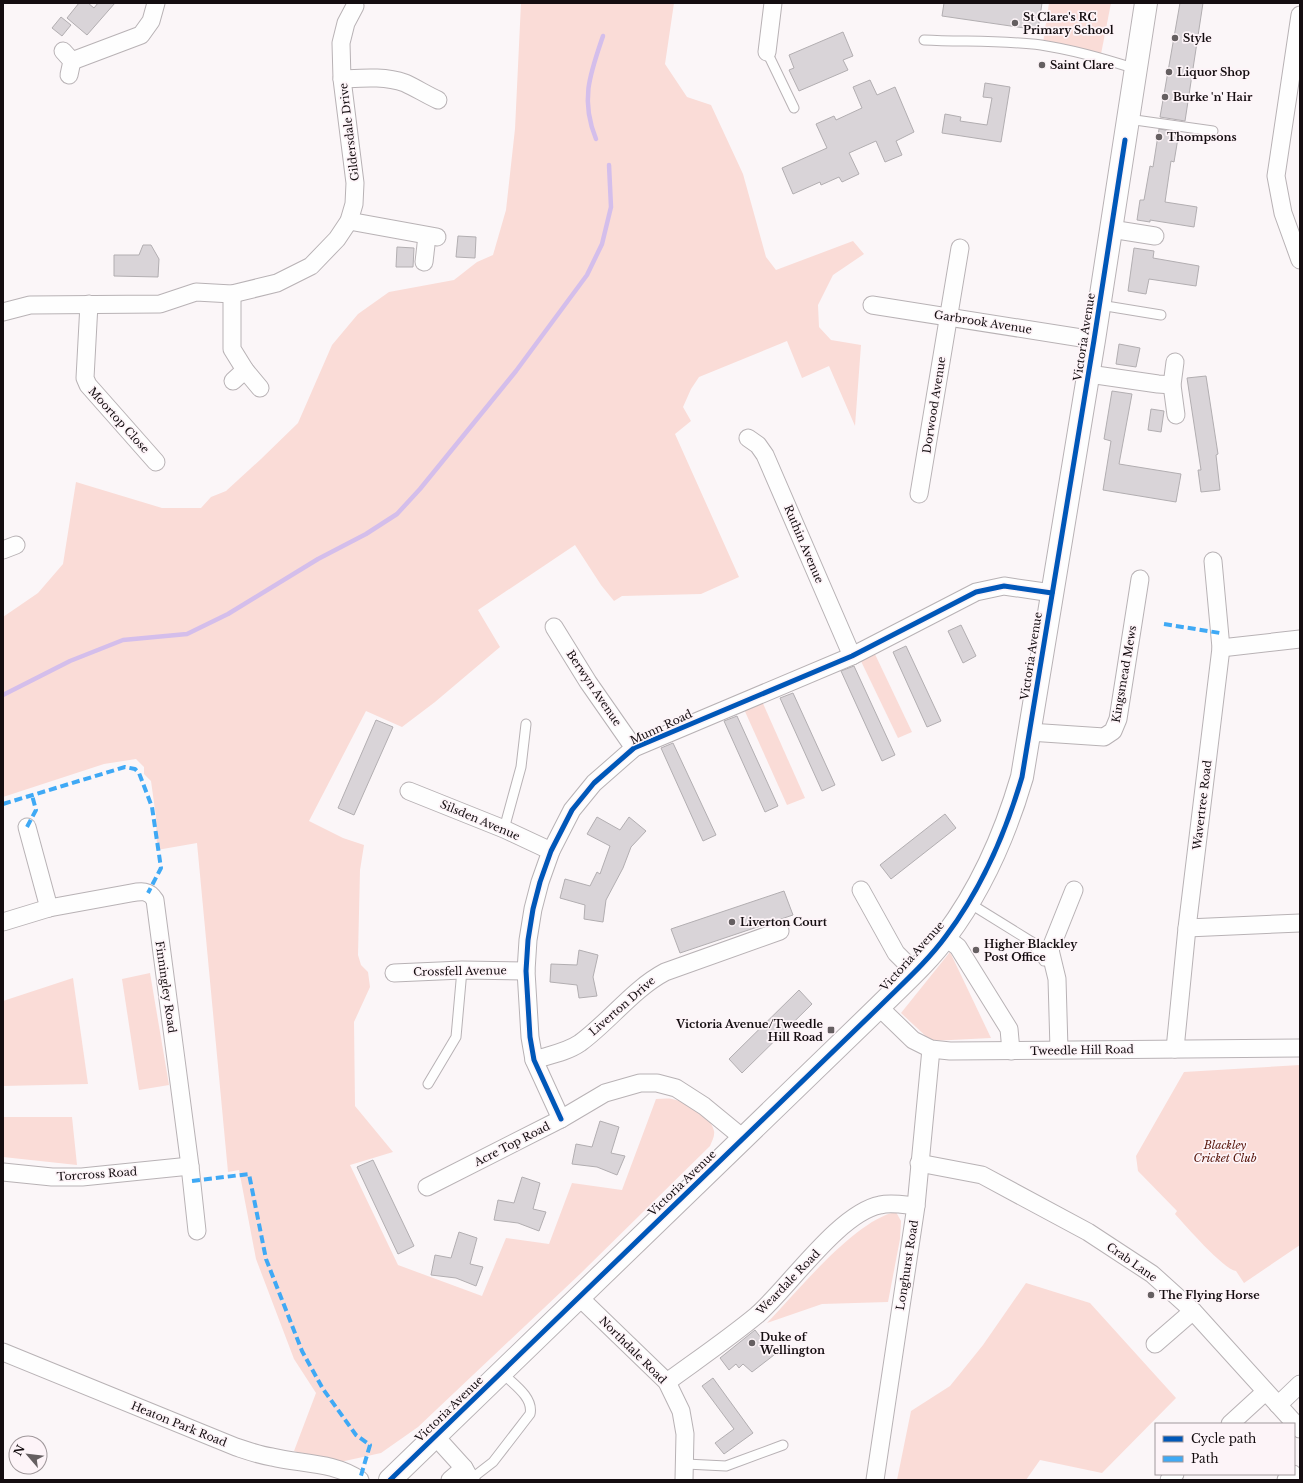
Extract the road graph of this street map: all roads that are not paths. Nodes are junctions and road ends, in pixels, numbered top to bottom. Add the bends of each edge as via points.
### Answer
1 (156, 3) edge
2 (773, 3) edge
3 (1146, 3) edge
4 (354, 4) edge
5 (1300, 15) edge
6 (924, 40) dead end
7 (767, 52) joint
8 (68, 63) dead end
9 (1136, 69) junction
10 (342, 79) junction
11 (438, 100) dead end
12 (794, 108) dead end
13 (1128, 119) junction
14 (1213, 131) dead end
15 (349, 221) junction
16 (1111, 230) junction
17 (1155, 236) dead end
18 (960, 248) dead end
19 (1300, 260) edge
20 (424, 262) dead end
21 (232, 294) junction
22 (89, 304) junction
23 (872, 304) dead end
24 (1100, 306) junction
25 (3, 312) edge
26 (1161, 315) dead end
27 (948, 317) junction
28 (1094, 340) junction
29 (1175, 362) dead end
30 (1089, 374) junction
31 (1172, 385) junction
32 (260, 388) dead end
33 (1176, 415) dead end
34 (748, 438) dead end
35 (156, 462) dead end
36 (919, 494) dead end
37 (1213, 561) dead end
38 (1140, 579) dead end
39 (1052, 593) junction
40 (554, 627) dead end
41 (1300, 639) edge
42 (1221, 648) junction
43 (852, 656) junction
44 (526, 724) dead end
45 (1029, 732) junction
46 (634, 748) junction
47 (409, 791) dead end
48 (27, 828) dead end
49 (504, 829) junction
50 (551, 851) junction
51 (861, 890) dead end
52 (1074, 890) dead end
53 (969, 903) junction
54 (49, 908) junction
55 (3, 922) edge
56 (1300, 923) edge
57 (1187, 928) junction
58 (780, 931) dead end
59 (945, 937) junction
60 (1052, 958) junction
61 (462, 970) junction
62 (526, 971) junction
63 (914, 971) junction
64 (394, 972) dead end
65 (879, 1007) junction
66 (1300, 1048) edge
67 (931, 1049) junction
68 (1059, 1049) junction
69 (1175, 1049) junction
70 (1011, 1051) junction
71 (534, 1060) junction
72 (428, 1084) dead end
73 (561, 1118) junction
74 (743, 1138) junction
75 (919, 1163) junction
76 (190, 1166) junction
77 (3, 1172) edge
78 (426, 1187) dead end
79 (916, 1206) junction
80 (197, 1231) dead end
81 (579, 1297) junction
82 (1193, 1311) junction
83 (1155, 1344) dead end
84 (3, 1352) edge
85 (502, 1372) junction
86 (667, 1382) junction
87 (1300, 1384) edge
88 (1265, 1392) junction
89 (1278, 1405) junction
90 (1231, 1423) edge
91 (1294, 1423) edge
92 (436, 1436) junction
93 (783, 1445) dead end
94 (685, 1472) edge
95 (469, 1476) edge
96 (360, 1480) edge
97 (390, 1480) edge
98 (450, 1480) edge
99 (875, 1480) edge

1 - 8 street via 151,21 141,35
2 - 7 street
3 - 9 main road, Victoria Avenue
4 - 10 street, Gildersdale Drive via 341,43
5 - 19 street via 1276,176 1283,214
6 - 9 lane via 1042,46 1085,53
7 - 12 lane
9 - 13 main road, Victoria Avenue
10 - 11 street via 393,80 405,83
10 - 15 street, Gildersdale Drive via 356,183
13 - 14 lane
13 - 16 main road, Victoria Avenue
15 - 20 street via 432,236
15 - 21 street, Gildersdale Drive via 323,256 311,266 277,283
16 - 17 street
16 - 24 main road, Victoria Avenue
18 - 27 street, Dorwood Avenue
21 - 22 street, Gildersdale Drive via 196,292 160,304
21 - 32 street via 232,349 239,376
22 - 25 street, Gildersdale Drive via 30,305
22 - 35 street, Moortop Close via 85,378 88,385 145,440
23 - 27 street, Garbrook Avenue
24 - 26 lane
24 - 28 main road, Victoria Avenue
27 - 28 street, Garbrook Avenue
27 - 36 street, Dorwood Avenue
28 - 30 main road, Victoria Avenue
29 - 31 street
30 - 31 street
30 - 39 main road, Victoria Avenue
31 - 33 street
34 - 43 street, Ruthin Avenue via 758,445 765,455
37 - 42 street, Wavertree Road
38 - 45 street, Kingsmead Mews via 1118,719 1113,731 1104,737
39 - 43 street, Munn Road via 1004,586 976,592
39 - 45 main road, Victoria Avenue
40 - 46 street, Berwyn Avenue
41 - 42 street
42 - 57 street, Wavertree Road
43 - 46 street, Munn Road
44 - 49 lane via 521,767
45 - 53 main road, Victoria Avenue via 1022,777 1005,832
46 - 50 street, Munn Road via 607,770 580,798
47 - 49 street, Silsden Avenue
48 - 54 street
49 - 50 street, Silsden Avenue
50 - 62 street, Munn Road via 533,910
51 - 63 street via 896,953
52 - 60 street via 1050,950
53 - 59 main road, Victoria Avenue
53 - 60 lane via 1032,942 1044,961
54 - 55 street, Finningley Road
54 - 76 street, Finningley Road via 142,891 155,900
56 - 57 street
57 - 69 street, Wavertree Road
58 - 71 street, Liverton Drive via 651,979 579,1044 563,1052
59 - 63 main road, Victoria Avenue
59 - 70 street via 958,947 1009,1029
60 - 68 street via 1057,979
61 - 62 street, Crossfell Avenue
61 - 64 street, Crossfell Avenue
61 - 72 lane via 456,1036
62 - 71 street, Munn Road via 530,1038
63 - 65 main road, Victoria Avenue
65 - 67 street, Tweedle Hill Road via 913,1040
65 - 74 main road, Victoria Avenue
66 - 69 street, Tweedle Hill Road
67 - 70 street, Tweedle Hill Road via 950,1052
67 - 75 street, Longhurst Road
68 - 69 street, Tweedle Hill Road
68 - 70 street, Tweedle Hill Road
71 - 73 street, Munn Road
73 - 74 street, Acre Top Road via 605,1093 640,1083 657,1084 676,1088 704,1106
73 - 78 street, Acre Top Road
74 - 81 main road, Victoria Avenue
75 - 79 street, Longhurst Road
75 - 82 street, Crab Lane via 982,1175 1088,1232 1152,1274
76 - 77 street, Torcross Road via 82,1177
76 - 80 street, Finningley Road
79 - 86 street, Weardale Road via 880,1205 864,1211 848,1222 757,1314
79 - 99 street, Longhurst Road
81 - 85 main road, Victoria Avenue
81 - 86 street, Northdale Road
82 - 83 street
82 - 88 street, Crab Lane
84 - 96 street, Heaton Park Road via 236,1447 272,1457 330,1467 349,1473
85 - 92 main road, Victoria Avenue
85 - 95 lane via 528,1400 530,1414 493,1462
86 - 94 street, Northdale Road via 681,1411 685,1434
87 - 89 street
88 - 89 street, Crab Lane
88 - 90 street
89 - 91 street, Crab Lane
92 - 95 street
92 - 97 main road, Victoria Avenue
93 - 94 lane via 726,1466
95 - 98 street

